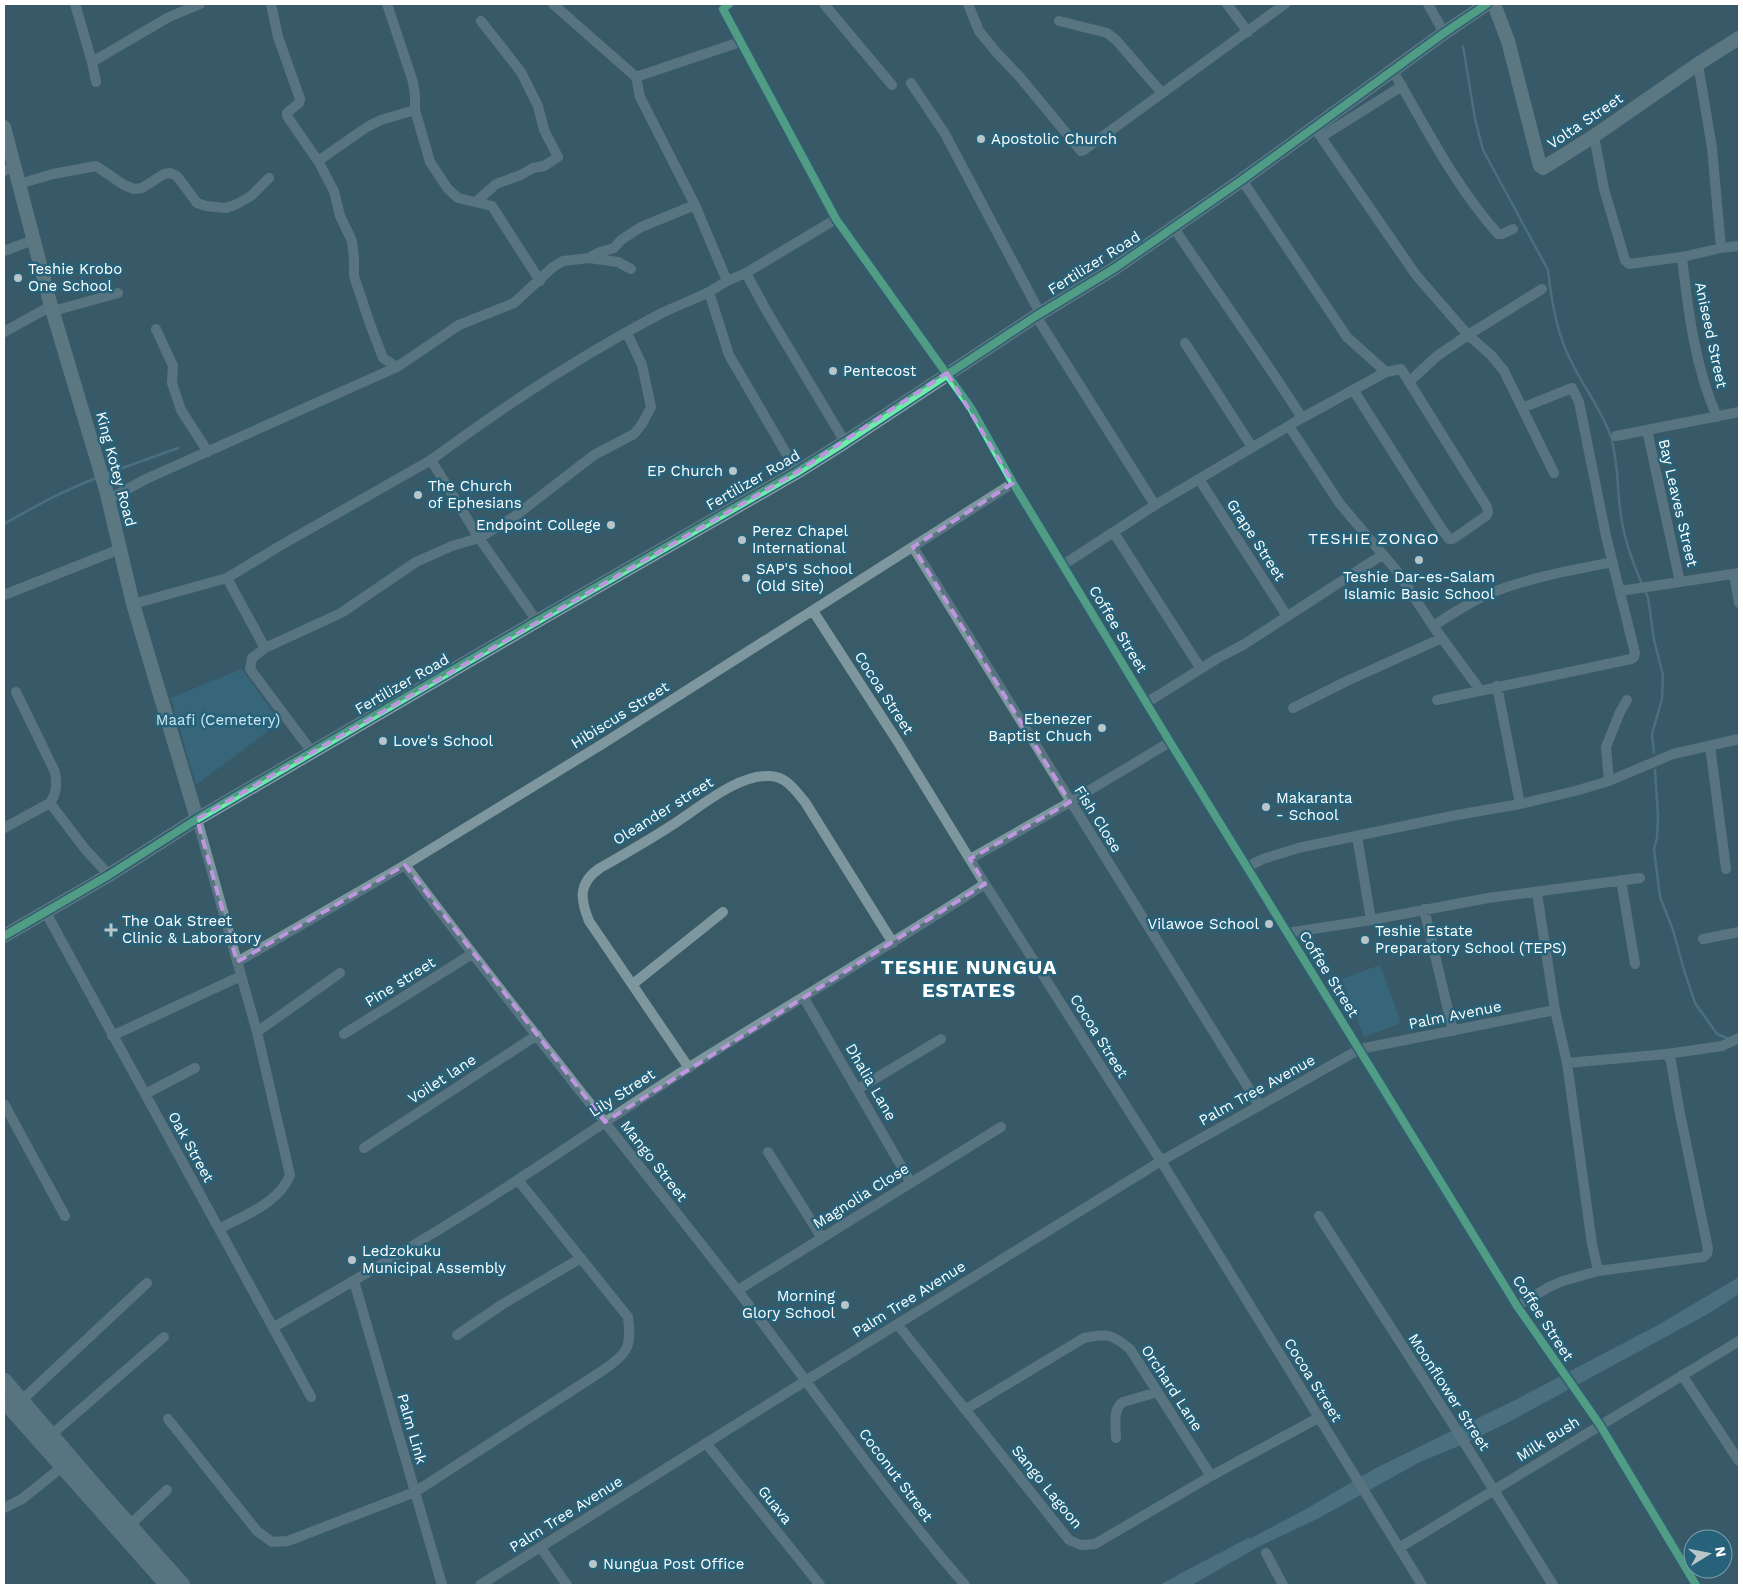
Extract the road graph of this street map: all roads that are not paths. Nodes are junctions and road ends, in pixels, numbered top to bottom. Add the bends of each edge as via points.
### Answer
1 (75, 4) edge
2 (200, 4) edge
3 (271, 4) edge
4 (387, 4) edge
5 (554, 4) edge
6 (824, 4) edge
7 (968, 4) edge
8 (1227, 4) edge
9 (1286, 4) edge
10 (1428, 4) edge
11 (1487, 4) edge
12 (1494, 4) edge
13 (724, 5) edge
14 (482, 21) dead end
15 (1059, 21) dead end
16 (1248, 32) junction
17 (1444, 32) junction
18 (1739, 38) edge
19 (740, 42) junction
20 (92, 62) junction
21 (1698, 64) junction
22 (1393, 71) junction
23 (636, 77) junction
24 (96, 82) dead end
25 (911, 83) dead end
26 (892, 85) dead end
27 (1402, 86) junction
28 (1162, 93) junction
29 (415, 110) junction
30 (4, 127) edge
31 (1318, 132) junction
32 (1594, 136) junction
33 (318, 161) junction
34 (9, 169) edge
35 (269, 178) dead end
36 (1242, 180) junction
37 (19, 184) junction
38 (476, 202) junction
39 (695, 205) junction
40 (836, 219) junction
41 (1174, 228) junction
42 (1513, 229) dead end
43 (33, 240) junction
44 (1739, 246) edge
45 (1721, 248) junction
46 (4, 251) edge
47 (1682, 257) junction
48 (589, 258) junction
49 (631, 269) dead end
50 (746, 273) junction
51 (540, 281) junction
52 (727, 281) junction
53 (1542, 289) dead end
54 (709, 292) junction
55 (118, 293) dead end
56 (52, 309) junction
57 (1038, 314) junction
58 (156, 329) dead end
59 (4, 332) edge
60 (627, 333) junction
61 (1468, 334) junction
62 (1184, 344) dead end
63 (397, 367) junction
64 (1386, 372) junction
65 (947, 373) junction
66 (1409, 382) junction
67 (1354, 390) junction
68 (1522, 408) junction
69 (1739, 412) edge
70 (1717, 417) junction
71 (1302, 418) junction
72 (1289, 426) junction
73 (1647, 430) junction
74 (1616, 436) dead end
75 (845, 442) junction
76 (1252, 447) junction
77 (208, 452) junction
78 (431, 460) junction
79 (797, 472) junction
80 (1554, 473) dead end
81 (1199, 479) junction
82 (1013, 483) junction
83 (108, 494) junction
84 (1155, 505) junction
85 (1114, 533) junction
86 (479, 538) junction
87 (913, 547) junction
88 (120, 548) junction
89 (1382, 555) junction
90 (1613, 562) junction
91 (1063, 565) junction
92 (1737, 574) edge
93 (227, 578) junction
94 (1680, 582) junction
95 (1620, 591) junction
96 (4, 595) edge
97 (133, 604) junction
98 (1739, 604) edge
99 (813, 611) junction
100 (1287, 616) junction
101 (536, 621) junction
102 (1433, 626) junction
103 (1442, 638) junction
104 (265, 648) junction
105 (1201, 669) junction
106 (1497, 686) junction
107 (1480, 690) junction
108 (16, 692) dead end
109 (1438, 700) dead end
110 (1627, 700) dead end
111 (1146, 702) junction
112 (1293, 708) dead end
113 (1739, 739) edge
114 (1170, 742) junction
115 (1710, 746) junction
116 (312, 752) junction
117 (1608, 781) junction
118 (1070, 802) junction
119 (50, 803) junction
120 (1520, 804) junction
121 (197, 819) junction
122 (4, 828) edge
123 (1357, 836) junction
124 (970, 859) junction
125 (405, 865) junction
126 (1247, 867) junction
127 (1726, 869) dead end
128 (109, 875) junction
129 (1640, 878) dead end
130 (1621, 880) junction
131 (985, 884) junction
132 (1536, 893) junction
133 (1424, 910) junction
134 (45, 911) junction
135 (723, 912) dead end
136 (1371, 920) junction
137 (1739, 932) edge
138 (1287, 933) junction
139 (4, 936) edge
140 (1703, 939) dead end
141 (893, 943) junction
142 (472, 954) junction
143 (237, 962) junction
144 (1635, 964) dead end
145 (340, 973) dead end
146 (241, 976) junction
147 (633, 984) junction
148 (804, 998) junction
149 (1555, 1010) junction
150 (1453, 1031) junction
151 (257, 1032) junction
152 (344, 1034) dead end
153 (537, 1035) junction
154 (112, 1036) junction
155 (941, 1039) dead end
156 (1738, 1039) edge
157 (1360, 1049) junction
158 (1667, 1054) junction
159 (1567, 1063) junction
160 (195, 1068) dead end
161 (689, 1068) junction
162 (858, 1089) junction
163 (145, 1094) junction
164 (4, 1104) edge
165 (1259, 1105) junction
166 (605, 1122) junction
167 (1001, 1127) dead end
168 (364, 1148) dead end
169 (768, 1152) dead end
170 (1160, 1161) junction
171 (518, 1180) junction
172 (911, 1183) junction
173 (65, 1216) dead end
174 (1320, 1216) dead end
175 (219, 1229) junction
176 (822, 1238) junction
177 (581, 1258) junction
178 (1598, 1271) junction
179 (354, 1281) junction
180 (147, 1283) dead end
181 (738, 1290) junction
182 (1517, 1306) junction
183 (898, 1325) junction
184 (274, 1327) junction
185 (457, 1335) dead end
186 (164, 1337) dead end
187 (1739, 1341) edge
188 (1682, 1375) junction
189 (4, 1380) edge
190 (807, 1380) junction
191 (1158, 1392) junction
192 (312, 1397) dead end
193 (22, 1400) junction
194 (4, 1401) edge
195 (966, 1409) junction
196 (1318, 1418) junction
197 (168, 1419) dead end
198 (1600, 1425) junction
199 (51, 1434) junction
200 (1116, 1438) dead end
201 (706, 1443) junction
202 (1739, 1461) edge
203 (62, 1467) junction
204 (1211, 1476) junction
205 (167, 1490) dead end
206 (1494, 1490) junction
207 (414, 1492) junction
208 (4, 1508) edge
209 (130, 1524) junction
210 (541, 1548) junction
211 (1399, 1548) junction
212 (1266, 1553) dead end
213 (168, 1585) edge
214 (184, 1585) edge
215 (442, 1585) edge
216 (480, 1585) edge
217 (567, 1585) edge
218 (820, 1585) edge
219 (965, 1585) edge
220 (1283, 1585) edge
221 (1422, 1585) edge
222 (1553, 1585) edge
223 (1696, 1585) edge

1 - 20 street
2 - 20 street via 169,17
3 - 33 street via 278,37 300,99 287,116
4 - 29 street via 412,82
5 - 23 street
6 - 26 street
7 - 28 street via 979,31 1081,151
8 - 16 street
9 - 16 street
10 - 17 street
11 - 17 street, Fertilizer Road
12 - 32 street, Volta Street via 1508,41 1541,168
13 - 19 street, Coffee Street
14 - 38 street via 521,72 558,158 496,184
15 - 28 street via 1107,34 1116,40
16 - 28 street
17 - 22 street, Fertilizer Road
18 - 21 street, Volta Street
19 - 23 street
19 - 40 street, Coffee Street
20 - 24 street
21 - 32 street, Volta Street
21 - 45 street via 1712,148
22 - 27 street
22 - 31 street, Fertilizer Road
23 - 39 street via 640,97
25 - 57 street via 945,134
27 - 31 street
27 - 42 street via 1474,205 1498,234
29 - 33 street via 367,127
29 - 38 street via 430,162 458,198
30 - 34 street, King Kotey Road
31 - 36 street, Fertilizer Road
31 - 61 street via 1416,275
32 - 47 street via 1604,189 1625,260 1633,264
33 - 63 street via 334,191 340,216 352,241 354,276 383,358
34 - 37 street, King Kotey Road
35 - 37 street via 251,196 226,208 197,202 177,176 170,173 134,189 96,166
36 - 41 street, Fertilizer Road
36 - 64 street via 1347,337
37 - 43 street, King Kotey Road
38 - 51 street via 492,206
39 - 48 street via 641,227 614,248
39 - 52 street
40 - 50 street
40 - 65 street, Coffee Street
41 - 57 street, Fertilizer Road
41 - 71 street via 1266,360
43 - 46 street
43 - 56 street, King Kotey Road
44 - 45 street
45 - 47 street
47 - 70 street, Aniseed Street via 1702,378
48 - 49 street via 618,262
48 - 51 street via 563,261
50 - 52 street
50 - 75 street
51 - 63 street via 514,303 459,326
52 - 54 street
53 - 61 street
54 - 60 street
54 - 79 street via 729,355
55 - 56 street
56 - 59 street
56 - 83 street, King Kotey Road
57 - 65 street, Fertilizer Road
57 - 84 street
58 - 77 street via 173,366 172,383 181,410
60 - 78 street via 533,388
60 - 86 street via 642,365 651,406 642,424 634,434 594,455 515,516
61 - 66 street
61 - 68 street via 1504,371
62 - 76 street
63 - 77 street
64 - 66 street via 1401,369
64 - 67 street
65 - 75 street, Fertilizer Road
65 - 82 street, Coffee Street via 971,408
66 - 67 street via 1488,512 1451,539
67 - 71 street
68 - 80 street
68 - 90 street via 1567,389 1574,391
69 - 70 street
70 - 73 street
71 - 72 street
72 - 76 street
72 - 89 street via 1340,504
73 - 74 street
73 - 94 street, Bay Leaves Street
75 - 79 street, Fertilizer Road
76 - 81 street
77 - 83 street
78 - 86 street
78 - 93 street
79 - 101 street, Fertilizer Road
81 - 84 street
81 - 100 street, Grape Street
82 - 87 street, Hibiscus Street
82 - 91 street, Coffee Street
83 - 88 street, King Kotey Road
84 - 85 street
85 - 91 street
85 - 105 street
86 - 101 street
86 - 104 street via 416,562 340,613
87 - 99 street, Hibiscus Street
87 - 118 street, Fish Close
88 - 96 street
88 - 97 street, King Kotey Road
89 - 100 street
89 - 102 street via 1397,571
90 - 95 street
90 - 102 street via 1533,578 1475,601
91 - 111 street, Coffee Street
92 - 94 street
92 - 98 street
93 - 97 street
93 - 104 street
94 - 95 street
95 - 106 street via 1635,654 1631,660
97 - 121 street, King Kotey Road
99 - 124 street, Cocoa Street
99 - 125 street, Hibiscus Street
100 - 105 street
101 - 116 street, Fertilizer Road
102 - 103 street
103 - 107 street
103 - 112 street
104 - 116 street via 252,658 250,669
105 - 111 street
106 - 107 street
106 - 120 street
107 - 109 street
108 - 119 street via 55,772 56,794
110 - 117 street via 1606,747
111 - 114 street, Coffee Street
113 - 115 street
114 - 118 street
114 - 126 street, Coffee Street
115 - 117 street via 1673,754
115 - 127 street
116 - 121 street, Fertilizer Road
117 - 120 street
118 - 124 street
118 - 165 street, Fish Close
119 - 122 street
119 - 128 street
120 - 123 street
121 - 128 street, Fertilizer Road
121 - 143 street
123 - 126 street via 1277,854
123 - 136 street
124 - 131 street, Cocoa Street
125 - 142 street, Mango Street
125 - 143 street, Hibiscus Street
126 - 138 street, Coffee Street
128 - 134 street, Fertilizer Road
129 - 130 street
130 - 132 street
130 - 144 street
131 - 141 street, Lily Street
131 - 170 street, Cocoa Street
132 - 133 street
132 - 149 street
133 - 136 street
133 - 150 street
134 - 139 street, Fertilizer Road
134 - 154 street, Oak Street
135 - 147 street
136 - 138 street
137 - 140 street
138 - 157 street, Coffee Street
141 - 147 street, Oleander street via 805,802 789,782 771,776 750,778 590,875 582,889 583,906 589,921
141 - 148 street, Lily Street
142 - 152 street, Pine street
142 - 153 street, Mango Street
143 - 146 street
145 - 151 street
146 - 151 street
146 - 154 street
147 - 161 street, Oleander street
148 - 161 street, Lily Street
148 - 162 street, Dhalia Lane
149 - 150 street, Palm Avenue
149 - 159 street
150 - 157 street, Palm Avenue
151 - 175 street via 290,1175 276,1196
153 - 166 street, Mango Street
153 - 168 street, Voilet lane
154 - 163 street, Oak Street
155 - 162 street
156 - 158 street via 1722,1046
157 - 165 street, Palm Tree Avenue
157 - 182 street, Coffee Street
158 - 159 street
158 - 178 street via 1708,1249 1703,1256
159 - 178 street
160 - 163 street
161 - 166 street, Lily Street
162 - 172 street, Dhalia Lane
163 - 175 street, Oak Street
164 - 173 street
165 - 170 street, Palm Tree Avenue
166 - 171 street, Lily Street
166 - 181 street, Mango Street
167 - 172 street, Magnolia Close
169 - 176 street
170 - 183 street, Palm Tree Avenue
170 - 196 street, Cocoa Street
171 - 177 street
171 - 179 street, Lily Street
172 - 176 street, Magnolia Close
174 - 206 street, Moonflower Street
175 - 184 street, Oak Street
176 - 181 street, Magnolia Close
177 - 185 street
177 - 207 street via 628,1317 630,1337 623,1356
178 - 182 street via 1549,1287
179 - 184 street, Lily Street
179 - 207 street, Palm Link
180 - 193 street
181 - 190 street, Mango Street
182 - 198 street, Coffee Street
183 - 190 street, Palm Tree Avenue
183 - 195 street, Sango Lagoon
184 - 192 street, Oak Street
186 - 199 street
187 - 188 street, Milk Bush
188 - 198 street, Milk Bush
188 - 202 street
189 - 193 main road
190 - 201 street, Palm Tree Avenue
190 - 219 street, Coconut Street via 891,1494
191 - 195 street, Orchard Lane via 1130,1349 1116,1337 1101,1334 1084,1338
191 - 200 street via 1119,1404
191 - 204 street, Orchard Lane
193 - 199 main road
194 - 203 main road
195 - 204 street, Sango Lagoon via 1069,1540 1081,1545 1096,1544
196 - 204 street, Sango Lagoon
196 - 211 street, Cocoa Street
197 - 207 street via 257,1531 272,1542 288,1541
198 - 206 street, Milk Bush
198 - 223 street, Coffee Street
199 - 209 main road
201 - 210 street, Palm Tree Avenue
201 - 218 street, Guava
203 - 208 street via 22,1499
203 - 213 main road
205 - 209 street
206 - 211 street, Milk Bush
206 - 222 street, Moonflower Street
207 - 215 street, Palm Link
209 - 214 main road
210 - 216 street, Palm Tree Avenue
210 - 217 street
211 - 221 street
212 - 220 street

